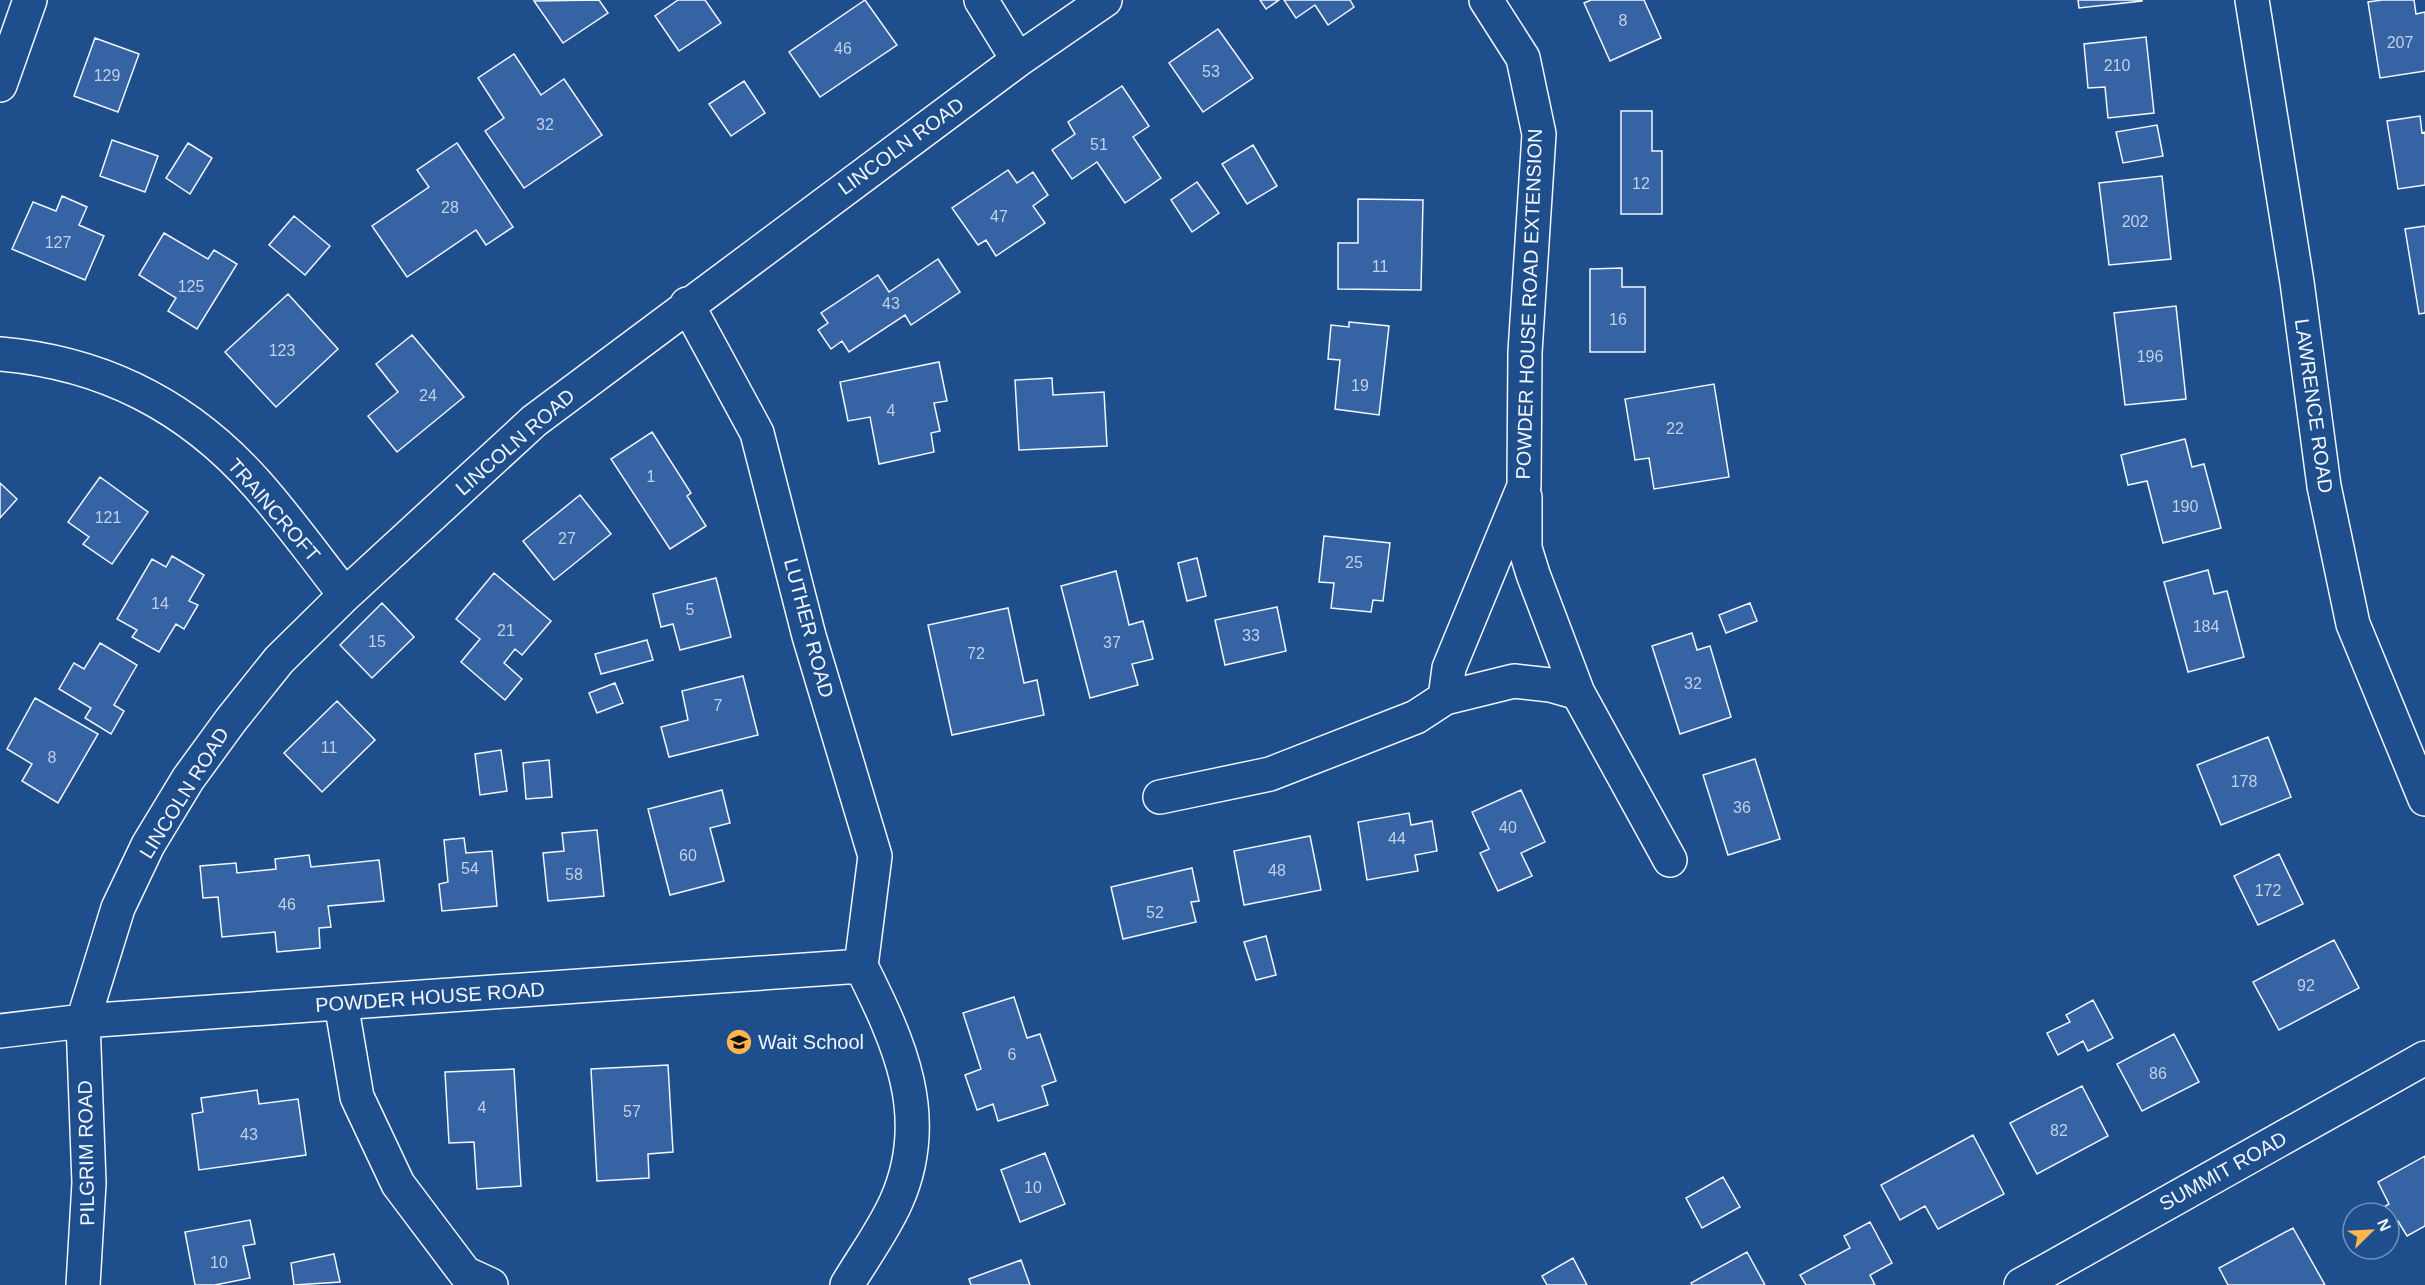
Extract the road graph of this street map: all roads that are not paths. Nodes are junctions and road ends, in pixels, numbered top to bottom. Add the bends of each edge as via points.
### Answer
1 (30, 0) edge
2 (981, 0) edge
3 (1105, 0) edge
4 (1486, 0) edge
5 (2252, 0) edge
6 (1018, 60) junction
7 (0, 85) edge
8 (687, 304) junction
9 (0, 354) edge
10 (1524, 486) junction
11 (345, 595) junction
12 (1578, 693) junction
13 (1445, 698) junction
14 (1160, 797) dead end
15 (2425, 798) edge
16 (1670, 860) dead end
17 (861, 966) junction
18 (341, 1003) junction
19 (84, 1021) junction
20 (0, 1031) edge
21 (2425, 1058) edge
22 (475, 1281) edge
23 (83, 1285) edge
24 (847, 1285) edge
25 (2021, 1285) edge

1 - 7 street
2 - 6 street
3 - 6 street, LINCOLN ROAD
4 - 10 street, POWDER HOUSE ROAD EXTENSION via 1523,58 1539,134 1525,352
5 - 15 street, LAWRENCE ROAD via 2297,282 2324,486 2353,624
6 - 8 street, LINCOLN ROAD
8 - 11 street, LINCOLN ROAD via 534,421
8 - 17 street, LUTHER ROAD via 757,433 809,636 875,856
9 - 11 street, TRAINCROFT via 81,367 146,394 178,415 257,484
10 - 12 street via 1525,548
10 - 13 street, POWDER HOUSE ROAD EXTENSION via 1449,668
11 - 19 street, LINCOLN ROAD via 279,660 188,779 148,845 118,908
12 - 13 street via 1514,681
12 - 16 street
13 - 14 street via 1416,717 1270,774
17 - 18 street, POWDER HOUSE ROAD
17 - 24 street via 897,1046 914,1118 914,1139 896,1201
18 - 19 street, POWDER HOUSE ROAD
18 - 22 street via 357,1097 398,1184
19 - 20 street, POWDER HOUSE ROAD
19 - 23 street, PILGRIM ROAD via 89,1183
21 - 25 street, SUMMIT ROAD

